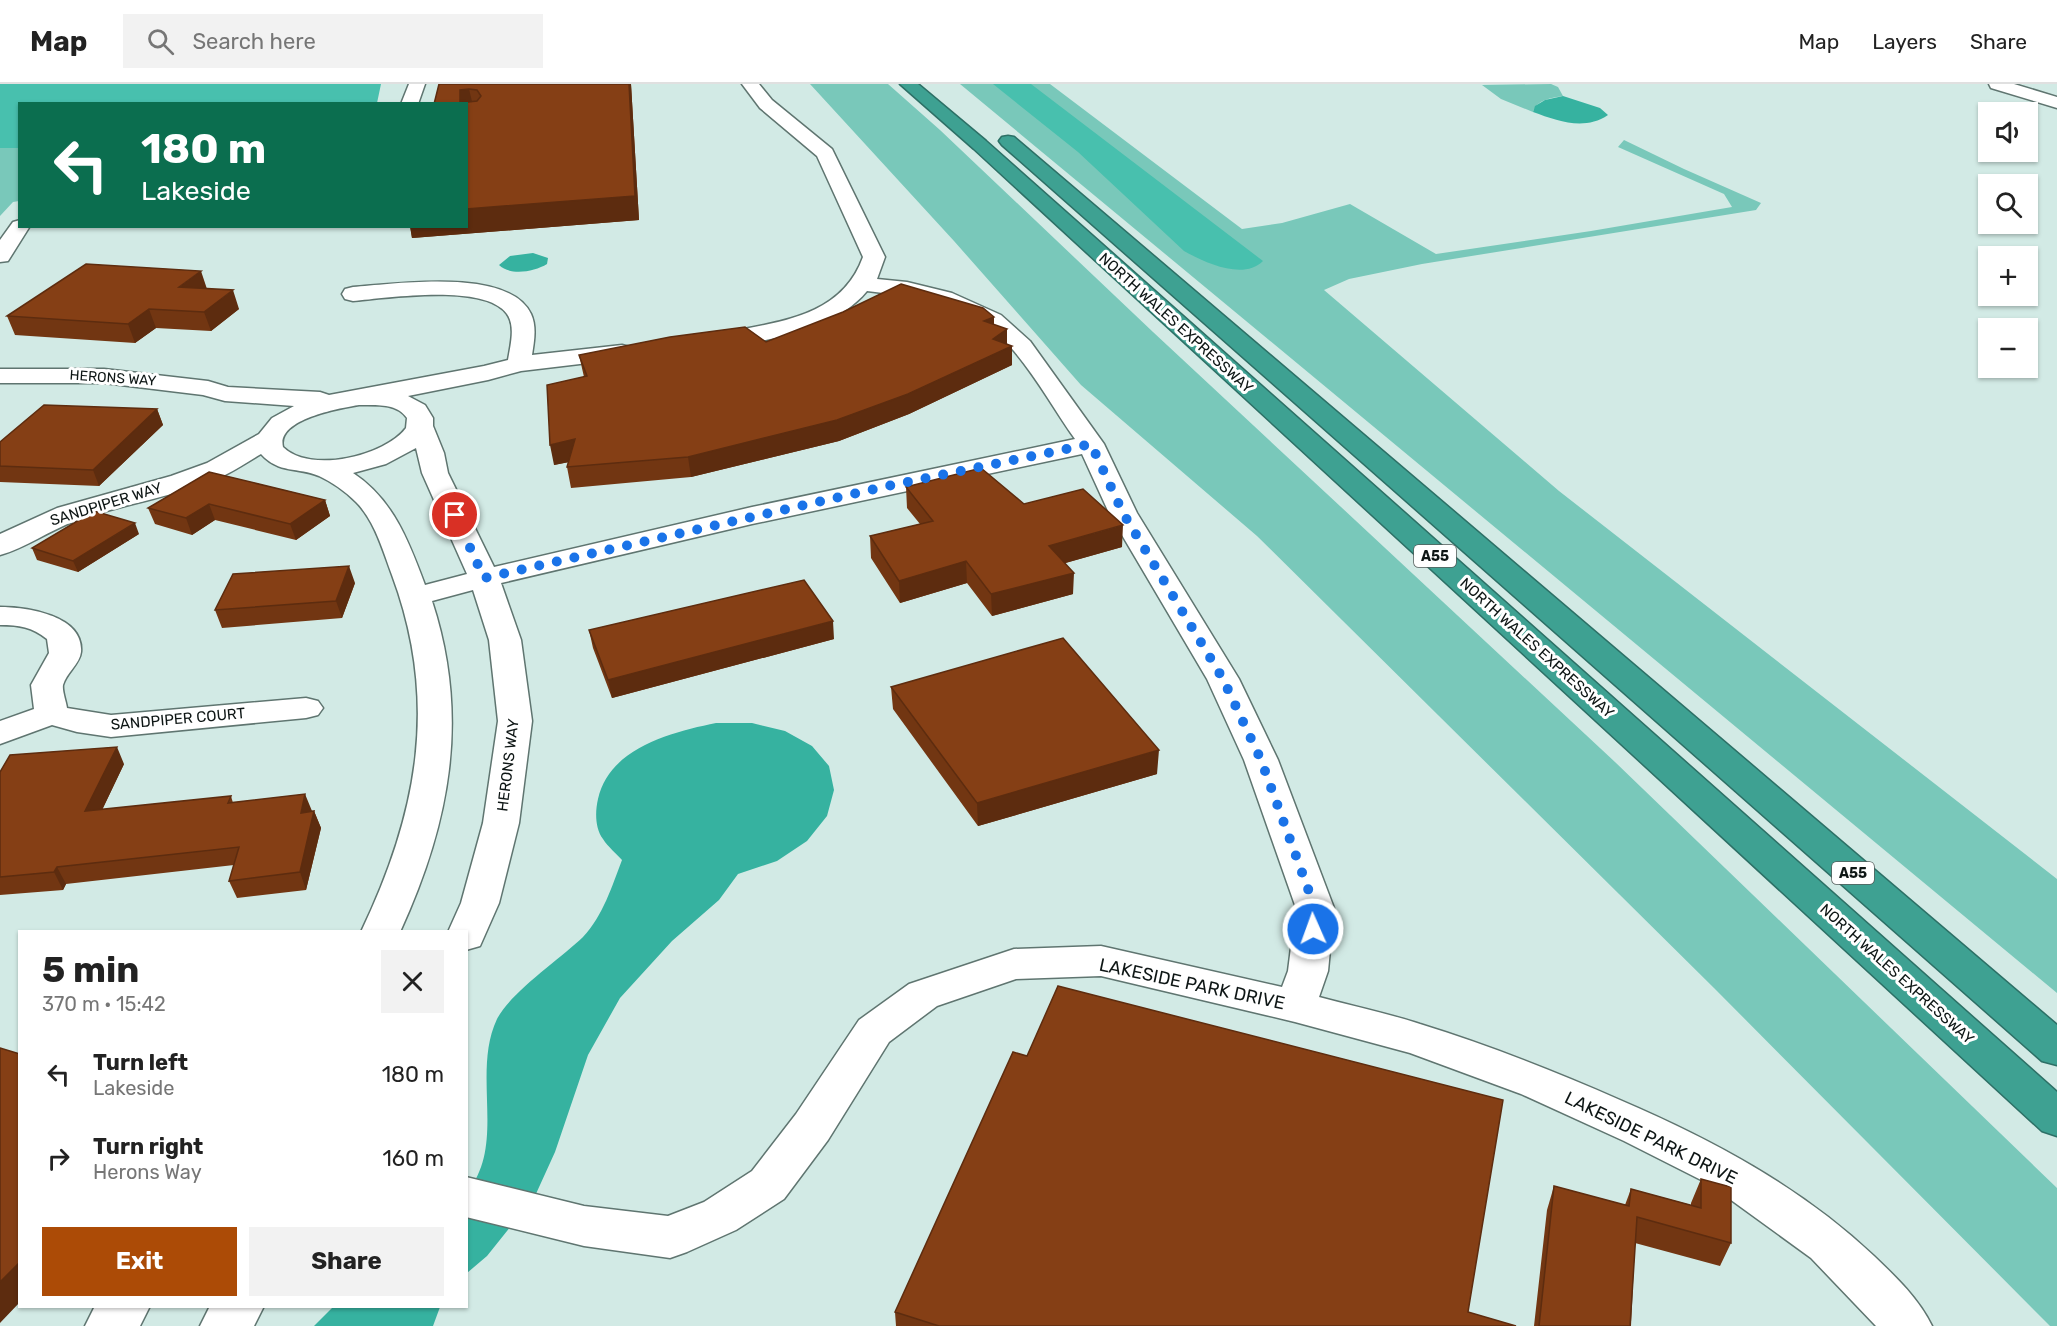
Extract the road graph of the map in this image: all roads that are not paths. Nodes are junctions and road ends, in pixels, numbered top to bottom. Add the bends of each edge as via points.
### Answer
1 (417, 84) edge
2 (750, 84) edge
3 (908, 84) edge
4 (943, 84) edge
5 (1997, 84) edge
6 (410, 102) edge
7 (2057, 103) edge
8 (19, 228) edge
9 (0, 256) edge
10 (864, 284) junction
11 (353, 294) dead end
12 (694, 345) edge
13 (637, 350) edge
14 (519, 364) junction
15 (488, 373) junction
16 (0, 376) edge
17 (225, 394) junction
18 (351, 399) junction
19 (419, 421) junction
20 (271, 436) junction
21 (1091, 444) junction
22 (314, 467) junction
23 (181, 482) junction
24 (0, 546) edge
25 (484, 578) junction
26 (416, 596) junction
27 (0, 616) edge
28 (1649, 696) junction
29 (306, 708) dead end
30 (51, 714) junction
31 (0, 733) edge
32 (381, 930) edge
33 (468, 931) edge
34 (1295, 1006) junction
35 (1959, 1030) junction
36 (2057, 1032) edge
37 (2057, 1049) edge
38 (2057, 1118) edge
39 (2057, 1124) edge
40 (468, 1197) edge
41 (124, 1308) edge
42 (238, 1308) edge
43 (110, 1326) edge
44 (225, 1326) edge
45 (1907, 1326) edge

1 - 6 street
2 - 10 street via 766,104 825,153 874,257
3 - 35 highway, NORTH WALES EXPRESSWAY / A55
4 - 28 highway, NORTH WALES EXPRESSWAY / A55
5 - 7 street
8 - 9 street
10 - 12 street via 828,312 796,325
10 - 21 street via 944,298 993,320 1022,346
11 - 14 street via 444,288 489,295 519,313
13 - 14 street
14 - 15 street
15 - 18 street
15 - 19 street, SANDPIPER WAY via 440,394 428,404
16 - 17 street, HERONS WAY via 104,376 208,388
17 - 18 street, HERONS WAY via 291,400
17 - 20 street, HERONS WAY via 255,414
18 - 19 street via 394,400 412,407
18 - 20 street, SANDPIPER WAY via 297,414 285,420
19 - 22 street, SANDPIPER WAY via 408,442 385,454 364,462
19 - 25 street, HERONS WAY via 435,473
20 - 22 street, HERONS WAY via 271,451 277,458
20 - 23 street, SANDPIPER WAY via 216,469
21 - 25 street via 877,488
21 - 34 street via 1123,513 1223,679 1261,760 1315,908 1308,971
22 - 23 street, SANDPIPER WAY
22 - 26 street via 360,489 384,519
23 - 24 street, SANDPIPER WAY via 67,514
25 - 26 street
25 - 33 street, HERONS WAY via 505,640 515,721 501,823 480,903
26 - 32 street via 431,657 436,720 427,795 398,896
27 - 30 street via 46,622 62,636 65,654 47,685
28 - 36 highway
28 - 37 highway, NORTH WALES EXPRESSWAY / A55
29 - 30 street, SANDPIPER COURT via 111,726
30 - 31 street
34 - 40 street, LAKESIDE PARK DRIVE via 1101,962 1014,963 923,995 874,1031 812,1127 768,1185 720,1216 670,1237 577,1224
34 - 45 street, LAKESIDE PARK DRIVE via 1417,1039 1536,1082 1725,1171 1828,1243
35 - 38 highway, NORTH WALES EXPRESSWAY / A55
35 - 39 highway
41 - 43 street
42 - 44 street

